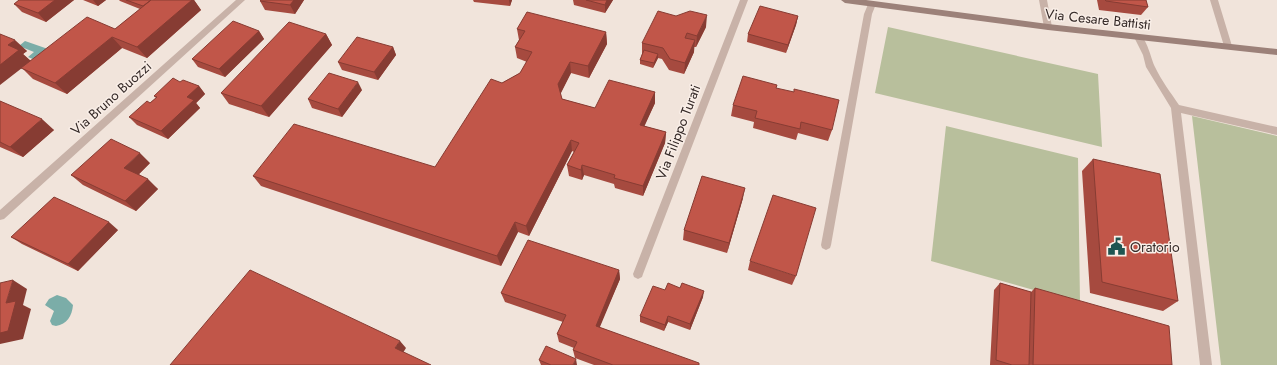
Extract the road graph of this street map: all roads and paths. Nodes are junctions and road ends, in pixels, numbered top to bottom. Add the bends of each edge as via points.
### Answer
1 (241, 0) edge
2 (744, 0) edge
3 (845, 0) edge
4 (1043, 0) edge
5 (1214, 0) edge
6 (872, 4) junction
7 (1048, 27) junction
8 (1138, 37) junction
9 (1228, 46) junction
10 (1277, 52) edge
11 (1176, 108) junction
12 (1277, 131) edge
13 (0, 216) edge
14 (826, 245) dead end
15 (638, 274) dead end
16 (1206, 365) edge

1 - 13 street, Via Bruno Buozzi
2 - 15 street, Via Filippo Turati
3 - 6 street, Via Cesare Battisti
4 - 7 street
5 - 9 street
6 - 7 street, Via Cesare Battisti
6 - 14 street via 868,14
7 - 8 street, Via Cesare Battisti
8 - 9 street, Via Cesare Battisti
8 - 11 street via 1150,67
9 - 10 street, Via Cesare Battisti
11 - 12 street
11 - 16 street

